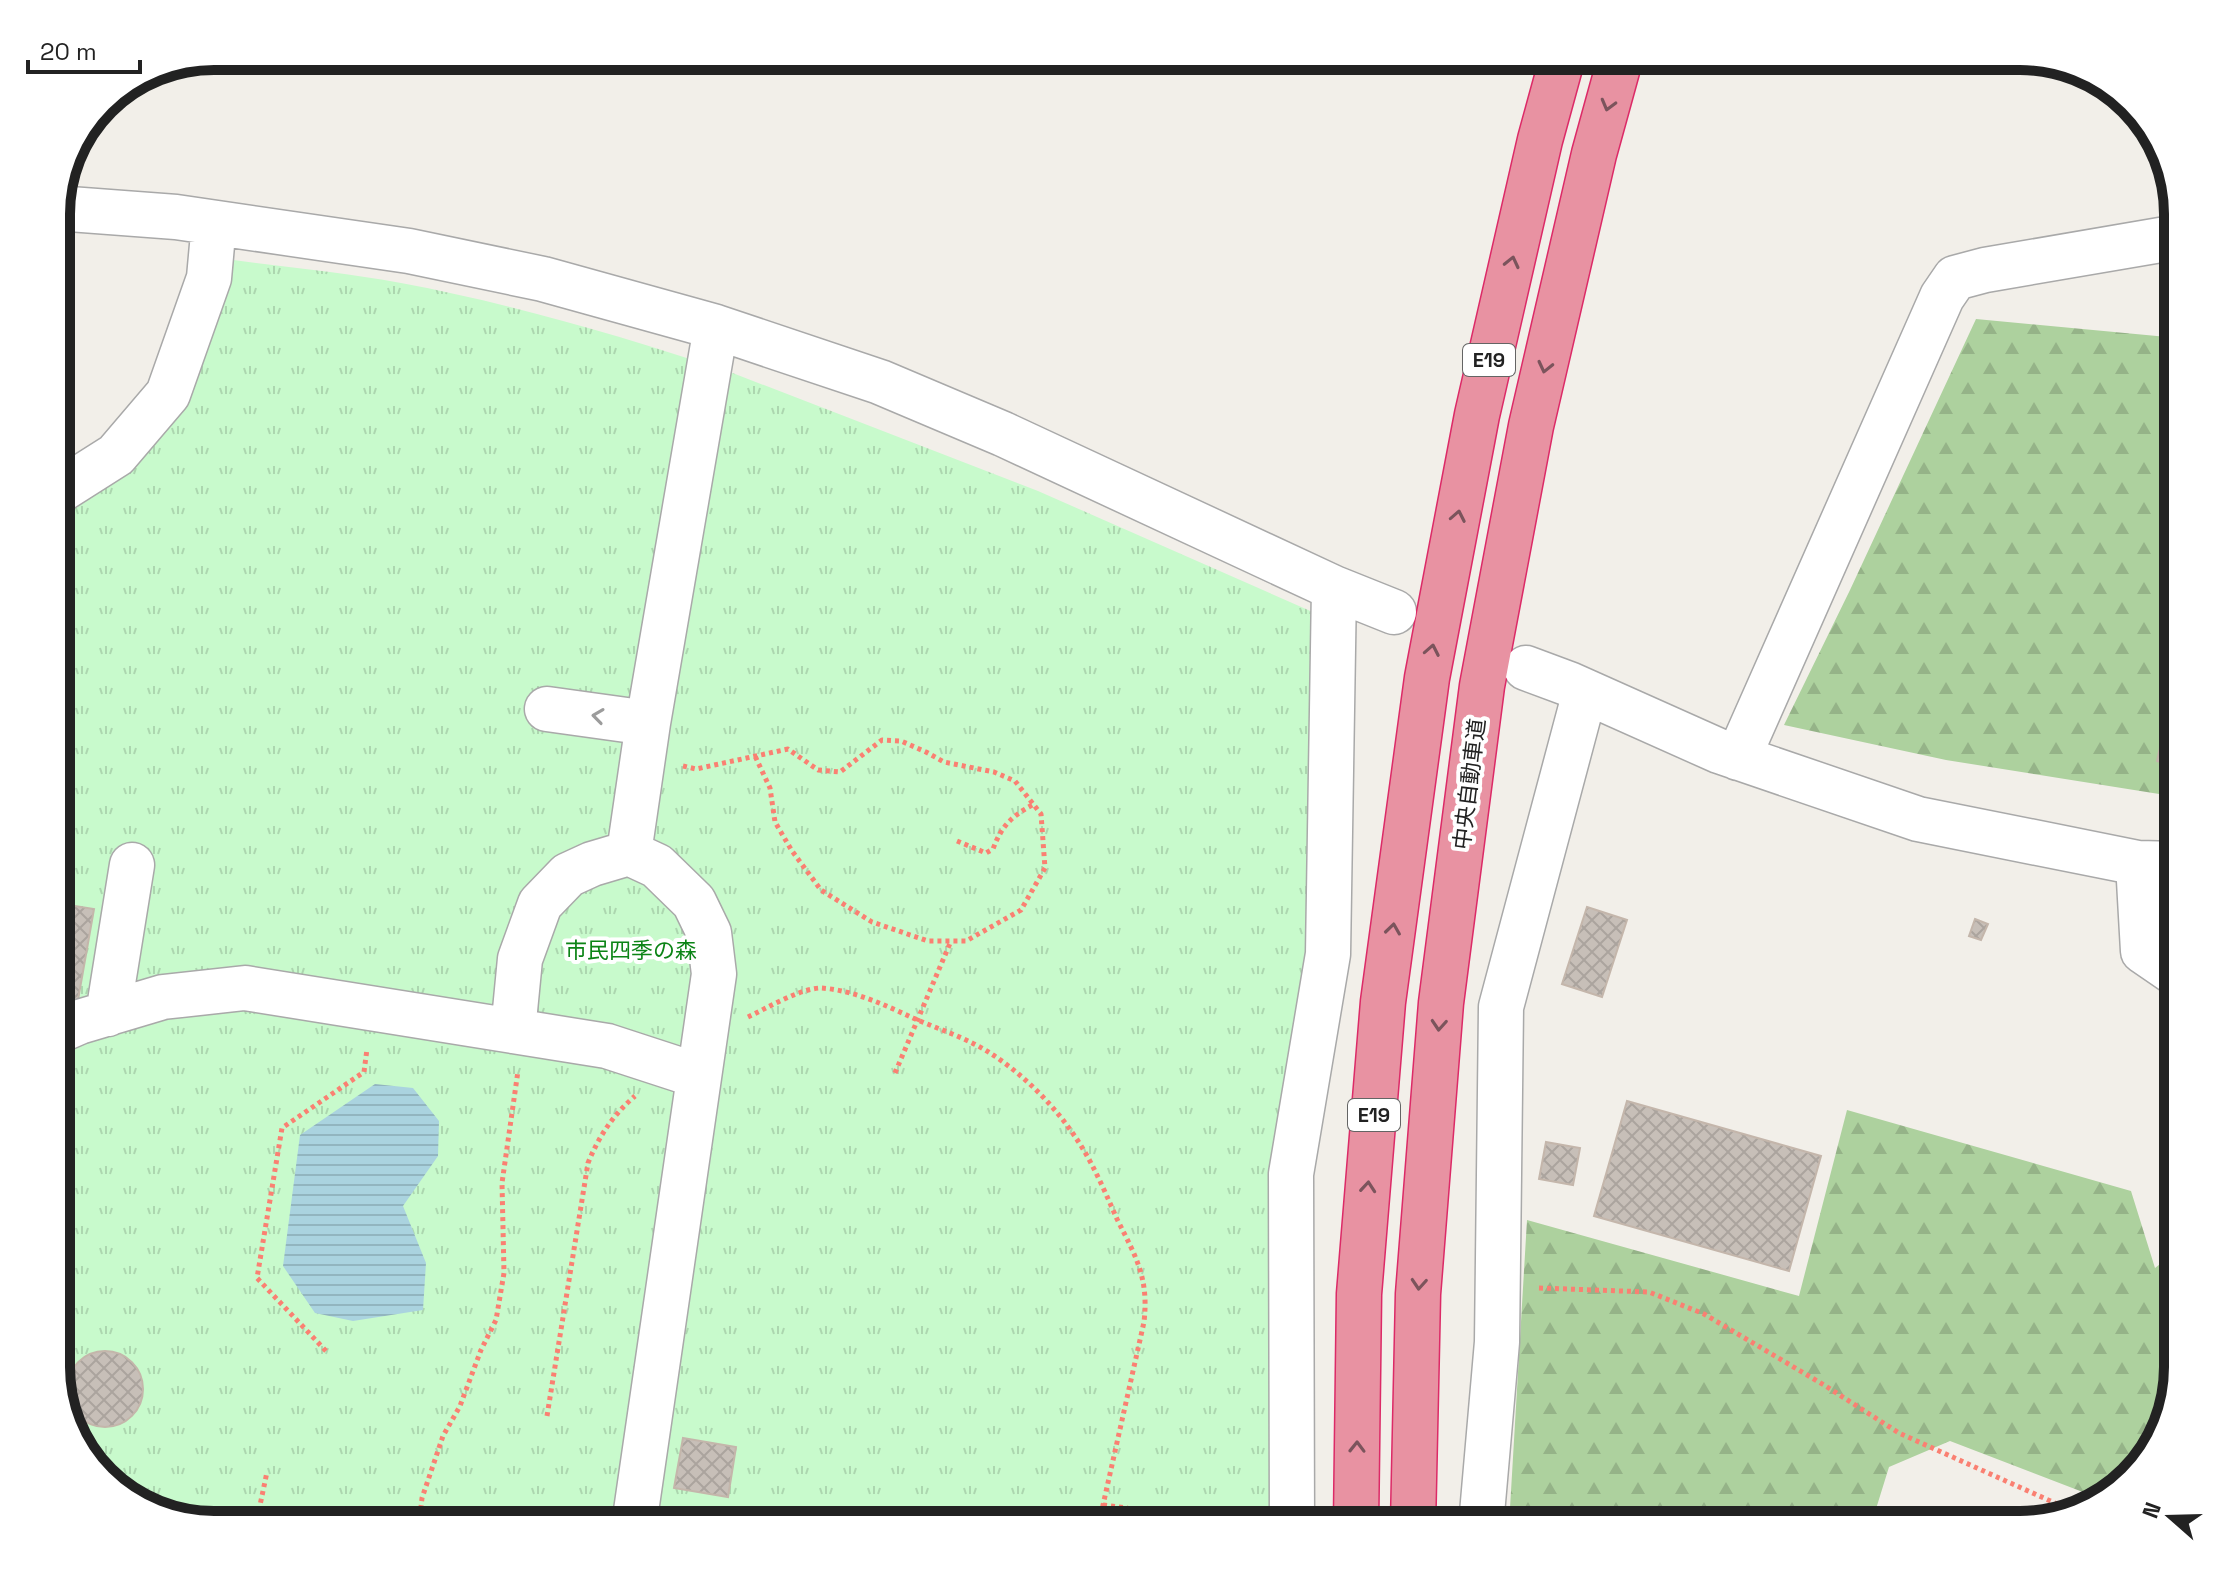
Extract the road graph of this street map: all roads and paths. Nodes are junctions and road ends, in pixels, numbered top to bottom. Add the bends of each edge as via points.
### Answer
1 (1559, 70) edge
2 (1617, 70) edge
3 (70, 209) edge
4 (214, 223) junction
5 (2164, 239) edge
6 (716, 327) junction
7 (70, 484) edge
8 (1334, 588) junction
9 (1394, 612) dead end
10 (1526, 668) dead end
11 (1585, 692) junction
12 (547, 709) dead end
13 (646, 739) junction
14 (755, 756) junction
15 (1738, 758) junction
16 (1034, 804) junction
17 (957, 841) dead end
18 (629, 853) junction
19 (2158, 863) edge
20 (132, 865) dead end
21 (951, 941) junction
22 (2164, 965) edge
23 (373, 1008) junction
24 (108, 1014) junction
25 (919, 1020) junction
26 (70, 1026) edge
27 (518, 1032) junction
28 (689, 1060) junction
29 (895, 1073) dead end
30 (1498, 1287) junction
31 (326, 1351) dead end
32 (547, 1416) dead end
33 (267, 1472) dead end
34 (1103, 1505) junction
35 (2060, 1505) edge
36 (259, 1511) edge
37 (420, 1511) edge
38 (636, 1511) edge
39 (1102, 1511) edge
40 (1128, 1511) edge
41 (1292, 1511) edge
42 (1356, 1511) edge
43 (1413, 1511) edge
44 (1482, 1511) edge

42 -> 1 highway, E19 via 1359,1294 1383,1002 1427,678 1477,415
2 -> 43 highway, 中央自動車道 / E19 via 1531,426 1482,686 1441,1003 1418,1294
3 - 4 street
4 - 6 street via 409,251 543,279
4 - 7 street via 209,278 168,394 116,455
5 - 15 street via 1955,278 1942,297
6 - 8 street via 880,382
6 - 13 street
8 - 9 street
8 - 41 street via 1328,954 1291,1174
10 - 11 street
11 - 15 street
11 - 30 street via 1501,1007
13 -> 12 street
13 - 14 path via 696,769
13 - 18 street
14 - 16 path via 788,749 818,770 840,772 882,740 901,741 944,762 1015,781
14 - 21 path via 770,788 775,822 821,890 872,922 928,941
15 - 19 street via 1918,819
16 - 17 path via 1015,814 986,853
16 - 21 path via 1041,814 1045,868 1021,910 966,941
18 - 27 street via 568,875 540,904 520,959
18 - 28 street via 657,866 694,902 709,933 714,974
19 - 22 street via 2143,951
20 - 24 street
21 - 25 path
23 - 24 street via 245,988 163,997
23 - 27 street
23 - 31 path via 364,1072 282,1128 257,1278
24 - 26 street
25 - 28 path via 850,993 818,988 786,998
25 - 29 path
25 - 34 path via 987,1051 1047,1102 1076,1138 1142,1271 1144,1322
27 - 28 street
27 - 37 path via 502,1183 504,1273 496,1320 443,1436
28 - 32 path via 650,1083 616,1113 588,1163
28 - 38 street
30 - 35 path via 1649,1292 1704,1314 1899,1433
30 - 44 street
33 - 36 path
34 - 39 path
34 - 40 path

